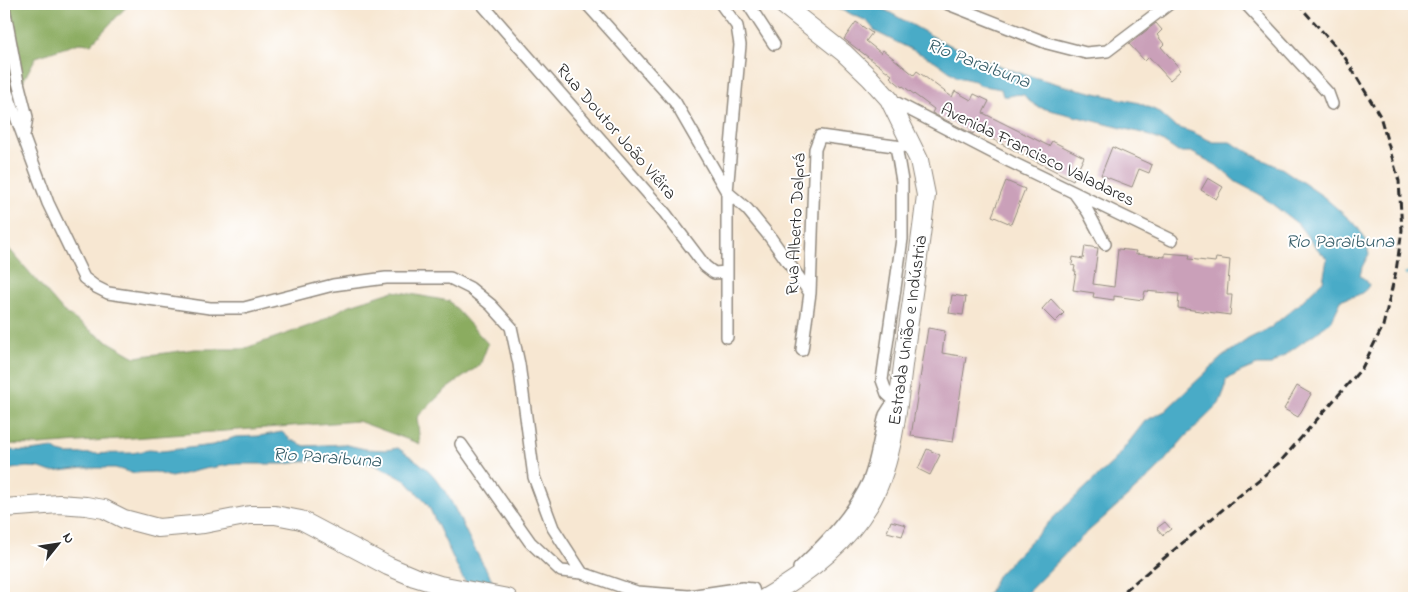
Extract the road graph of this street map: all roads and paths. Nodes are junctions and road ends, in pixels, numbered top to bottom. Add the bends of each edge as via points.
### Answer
1 (482, 4) edge
2 (587, 4) edge
3 (721, 4) edge
4 (748, 4) edge
5 (782, 4) edge
6 (795, 4) edge
7 (948, 4) edge
8 (1169, 4) edge
9 (1246, 4) edge
10 (4, 7) edge
11 (830, 43) junction
12 (774, 44) dead end
13 (4, 80) edge
14 (889, 99) junction
15 (1332, 104) dead end
16 (24, 138) junction
17 (896, 146) junction
18 (914, 148) junction
19 (727, 192) junction
20 (1074, 192) junction
21 (1172, 240) dead end
22 (1105, 244) dead end
23 (727, 272) junction
24 (810, 293) junction
25 (727, 337) dead end
26 (802, 350) dead end
27 (898, 404) junction
28 (461, 444) dead end
29 (4, 508) edge
30 (582, 573) junction
31 (508, 598) edge
32 (763, 598) edge

1 - 23 street, Rua Doutor João Viêira via 665,213 704,266 714,273
2 - 19 street via 675,102
3 - 19 street via 737,26 740,45
4 - 12 street
5 - 11 highway
6 - 11 highway
7 - 8 street via 1047,43 1086,53 1107,51
9 - 15 street via 1328,93
10 - 16 street via 27,117
11 - 14 highway, Estrada União e Indústria
13 - 16 street
14 - 18 highway, Estrada União e Indústria
14 - 20 street, Avenida Francisco Valadares
16 - 30 street via 48,203 84,278 108,293 210,308 244,308 333,285 386,278 450,278 470,288 511,327 534,476 552,528
17 - 18 street, Rua Alberto Dalprá
17 - 24 street, Rua Alberto Dalprá via 820,136 815,149
17 - 27 street via 902,181 902,239 882,380 887,394
18 - 27 highway, Estrada União e Indústria via 926,195
19 - 23 street
19 - 24 street via 747,209
20 - 21 street, Avenida Francisco Valadares
20 - 22 street
23 - 25 street
24 - 26 street, Rua Alberto Dalprá
27 - 32 highway, Estrada União e Indústria via 881,459 882,479 855,526 817,564
28 - 30 street via 530,542 561,571
29 - 31 highway via 59,504 86,506 158,528 250,515 275,515 301,520 414,578
30 - 32 street via 637,592 689,596 743,588 753,589

